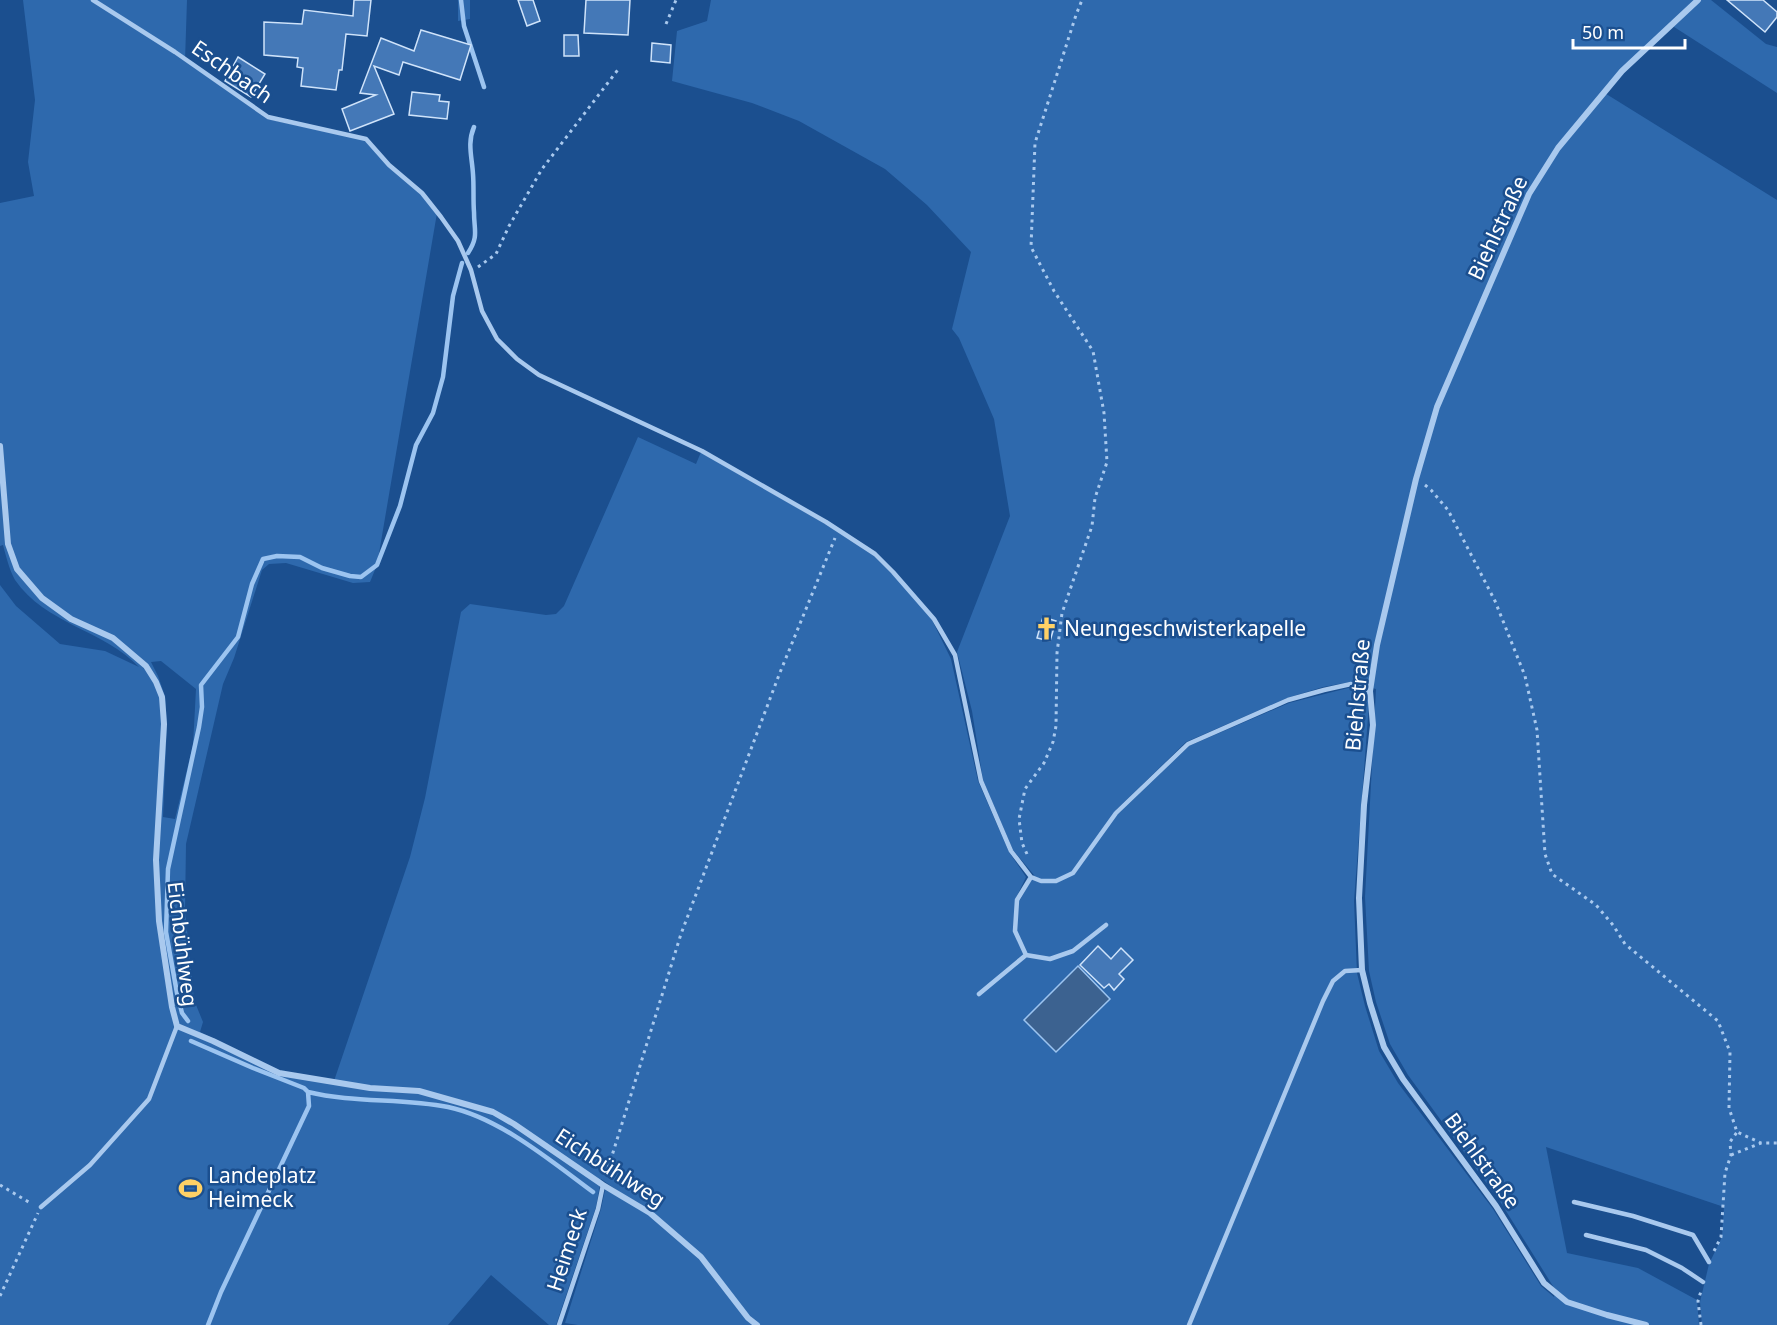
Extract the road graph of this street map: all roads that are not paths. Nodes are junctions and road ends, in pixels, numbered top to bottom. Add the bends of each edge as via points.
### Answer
1 (93, 0) edge
2 (1698, 0) edge
3 (0, 446) edge
4 (1371, 691) junction
5 (1031, 877) junction
6 (1106, 925) dead end
7 (1026, 955) junction
8 (1362, 970) junction
9 (979, 994) dead end
10 (177, 1026) junction
11 (603, 1185) junction
12 (1574, 1202) dead end
13 (41, 1207) road end
14 (1586, 1235) dead end
15 (1709, 1262) road end
16 (1703, 1282) road end
17 (559, 1325) edge
18 (757, 1325) edge
19 (1189, 1325) edge
20 (1646, 1325) edge

1 - 5 lane, Eschbach via 268,117 366,139 441,217 458,241 497,339 538,375 702,451 875,554 934,619 955,655 981,781 1011,851
2 - 4 street, Biehlstraße via 1603,92 1558,148 1529,194 1437,407 1377,645
3 - 10 street, Eichbühlweg via 8,544 17,569 42,598 71,619 113,638 147,666 162,697 156,860 159,921
4 - 5 lane via 1351,684 1288,700 1188,744 1116,813 1073,873 1056,881
4 - 8 street, Biehlstraße via 1359,898
5 - 7 lane via 1017,900 1016,932
6 - 7 lane via 1073,951 1050,959
7 - 9 lane
8 - 19 lane via 1345,971 1333,981 1323,1000
8 - 20 street, Biehlstraße via 1384,1047 1496,1206 1544,1283 1567,1302
10 - 11 street, Eichbühlweg via 279,1072 370,1088 419,1091 493,1112
10 - 13 lane via 148,1099 90,1165
11 - 17 lane, Heimeck
11 - 18 street, Eichbühlweg via 650,1213 701,1257
12 - 15 lane via 1693,1235
14 - 16 lane via 1646,1250

